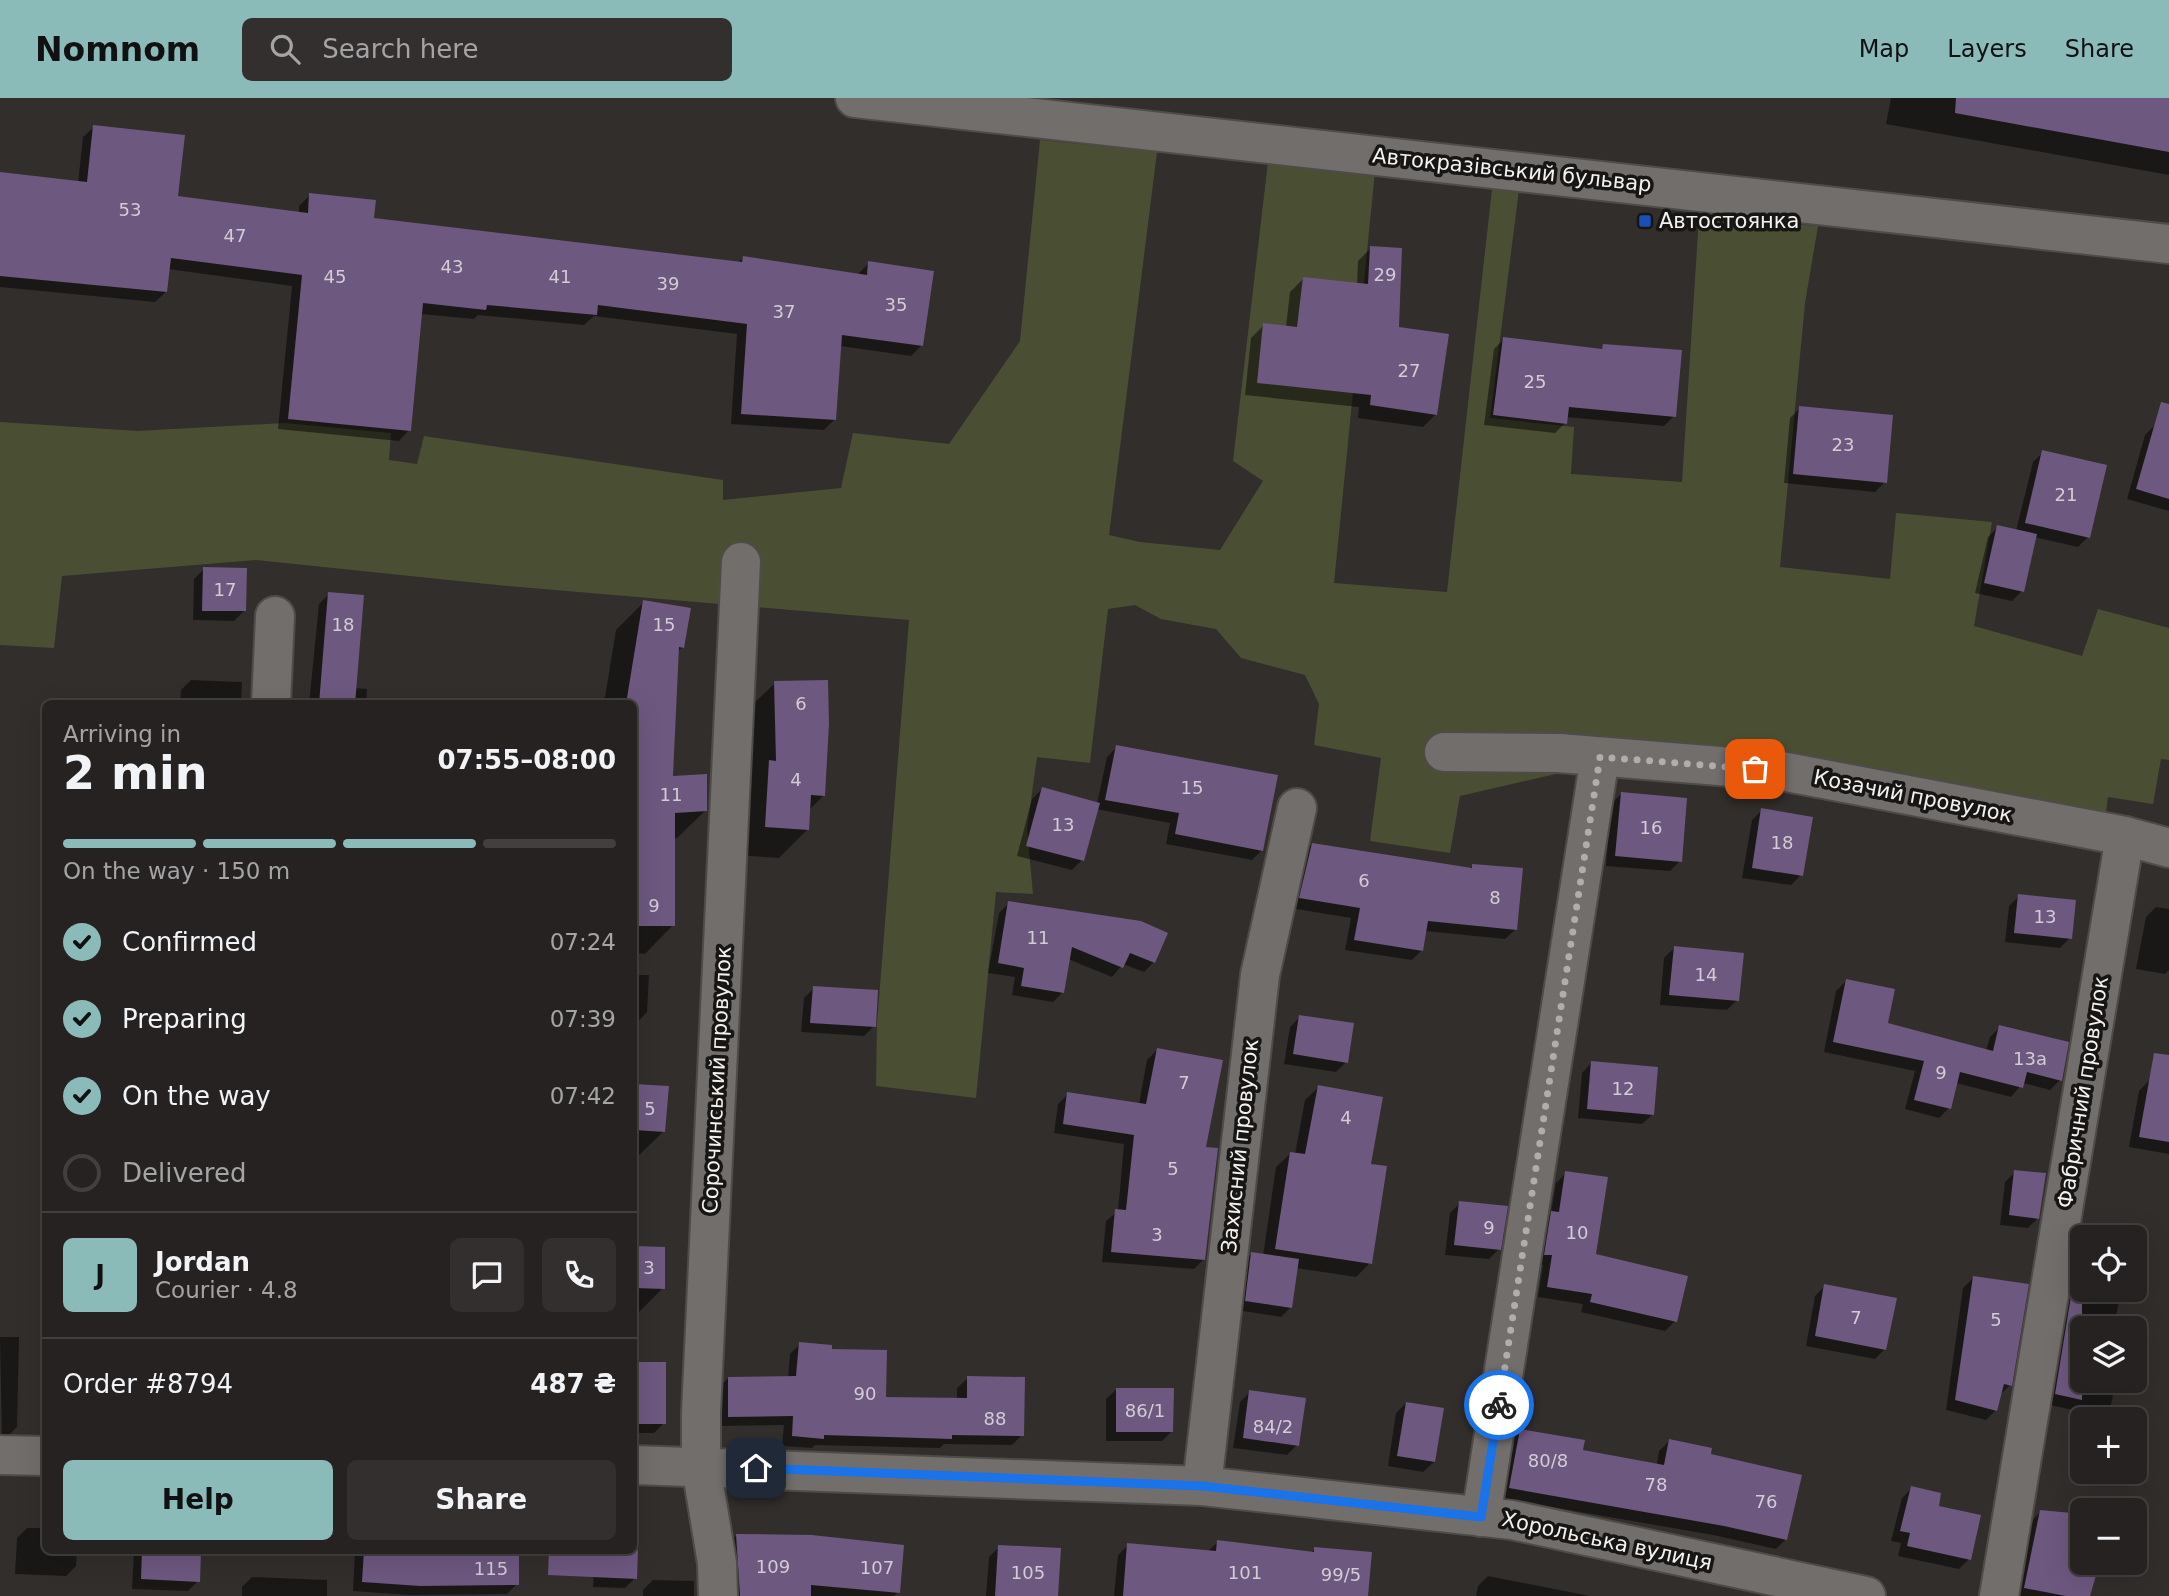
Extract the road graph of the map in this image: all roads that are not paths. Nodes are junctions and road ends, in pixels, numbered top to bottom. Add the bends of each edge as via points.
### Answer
1 (855, 98) edge
2 (2169, 244) edge
3 (741, 562) dead end
4 (275, 615) dead end
5 (271, 700) edge
6 (1444, 752) dead end
7 (1600, 757) junction
8 (1297, 808) dead end
9 (2125, 836) junction
10 (2169, 848) edge
11 (0, 1455) edge
12 (42, 1456) edge
13 (637, 1465) edge
14 (701, 1466) junction
15 (1202, 1486) junction
16 (1481, 1517) junction
17 (718, 1596) edge
18 (1866, 1596) edge
19 (1999, 1596) edge

1 - 2 street, Автокразівський бульвар
3 - 14 street, Сорочинський провулок
4 - 5 street
6 - 7 street, Козачий провулок
7 - 9 street, Козачий провулок via 1781,771
7 - 16 street
8 - 15 street, Захисний провулок via 1260,975
9 - 10 street, Козачий провулок
9 - 19 street, Фабричний провулок
11 - 12 street
13 - 14 street, Хорольська вулиця
14 - 15 street, Хорольська вулиця
14 - 17 street, Сорочинський провулок
15 - 16 street, Хорольська вулиця
16 - 18 street, Хорольська вулиця

